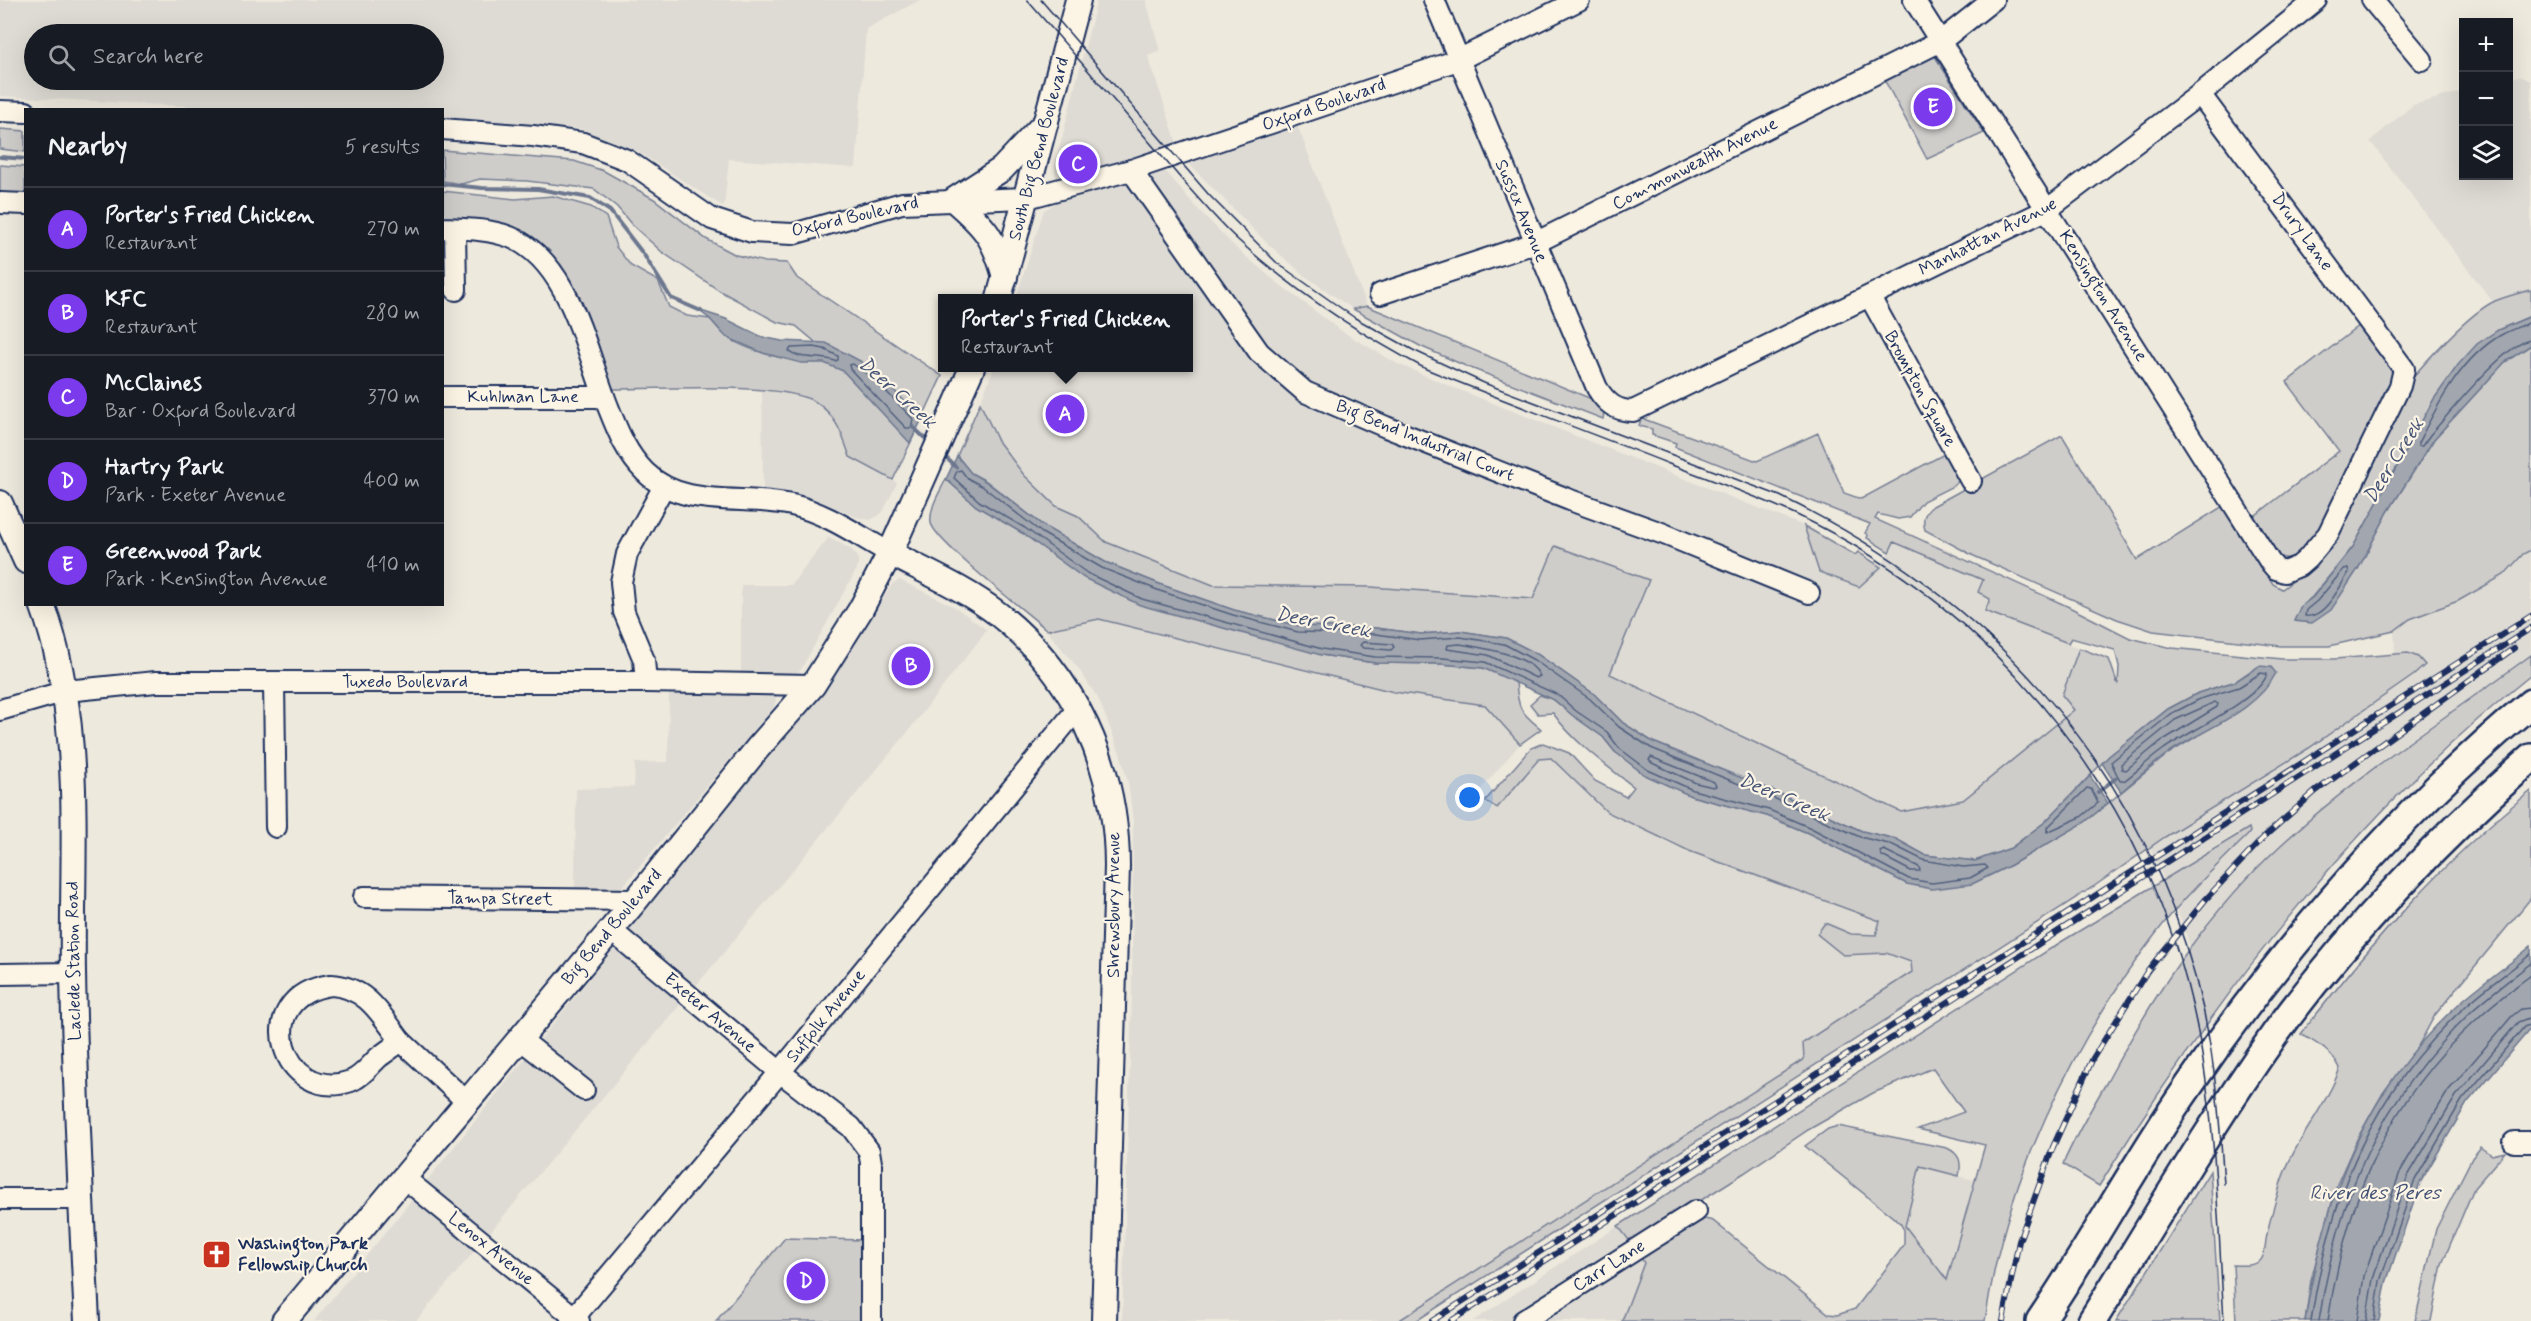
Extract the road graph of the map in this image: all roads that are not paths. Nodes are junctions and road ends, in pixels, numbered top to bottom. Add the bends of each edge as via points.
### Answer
1 (1078, 0) edge
2 (1434, 0) edge
3 (1580, 0) edge
4 (1914, 0) edge
5 (1993, 0) edge
6 (2316, 0) edge
7 (2373, 0) edge
8 (1941, 41) junction
9 (1458, 60) junction
10 (2422, 60) dead end
11 (2200, 94) junction
12 (0, 111) edge
13 (24, 112) edge
14 (1046, 122) junction
15 (444, 129) edge
16 (1131, 170) junction
17 (1027, 198) junction
18 (954, 200) junction
19 (0, 203) edge
20 (24, 204) edge
21 (2048, 209) junction
22 (449, 228) edge
23 (1535, 243) junction
24 (1002, 288) edge
25 (456, 290) dead end
26 (1380, 294) dead end
27 (1869, 297) junction
28 (970, 372) edge
29 (604, 396) junction
30 (444, 397) edge
31 (1622, 411) joint
32 (1971, 481) dead end
33 (664, 486) junction
34 (0, 503) edge
35 (890, 554) junction
36 (24, 557) edge
37 (2271, 562) joint
38 (1809, 593) dead end
39 (43, 606) edge
40 (274, 682) junction
41 (646, 682) junction
42 (813, 685) junction
43 (66, 692) junction
44 (2531, 703) edge
45 (1078, 708) junction
46 (0, 710) edge
47 (2531, 759) edge
48 (276, 827) dead end
49 (364, 897) dead end
50 (636, 900) junction
51 (611, 930) junction
52 (73, 973) junction
53 (0, 974) edge
54 (519, 1038) junction
55 (401, 1041) junction
56 (780, 1072) junction
57 (584, 1090) dead end
58 (466, 1101) junction
59 (403, 1177) junction
60 (0, 1199) edge
61 (81, 1199) junction
62 (1696, 1211) dead end
63 (2044, 1315) edge
64 (575, 1320) edge
65 (87, 1321) edge
66 (284, 1321) edge
67 (872, 1321) edge
68 (1104, 1321) edge
69 (1523, 1321) edge
70 (2091, 1321) edge

1 - 14 main road, South Big Bend Boulevard
2 - 9 street, Sussex Avenue
3 - 9 street, Oxford Boulevard
4 - 8 street, Kensington Avenue
5 - 8 street, Commonwealth Avenue
6 - 11 street, Manhattan Avenue
7 - 10 street
8 - 21 street, Kensington Avenue
8 - 23 street, Commonwealth Avenue
9 - 16 street, Oxford Boulevard
9 - 23 street, Sussex Avenue
11 - 21 street, Manhattan Avenue
11 - 37 street, Drury Lane via 2404,369 2400,386 2328,534 2299,566 2284,572
12 - 13 street
14 - 17 main road, South Big Bend Boulevard
14 - 18 main road via 1002,169
15 - 18 street, Oxford Boulevard via 582,143 627,160 712,219 752,232 793,234 902,203
16 - 17 street, Oxford Boulevard
16 - 38 street, Big Bend Industrial Court via 1259,352 1305,392
17 - 18 street, Oxford Boulevard
17 - 24 main road, South Big Bend Boulevard
18 - 24 main road via 991,237
19 - 20 street
21 - 27 street, Manhattan Avenue
21 - 37 street, Kensington Avenue
22 - 25 street
22 - 29 street via 509,237 548,265 568,299
23 - 26 street, Commonwealth Avenue
23 - 31 street, Sussex Avenue via 1597,388 1608,404
27 - 31 street, Manhattan Avenue via 1643,408
27 - 32 street, Brompton Square
28 - 35 main road, Big Bend Boulevard
29 - 30 street, Kuhlman Lane
29 - 33 street via 618,433 634,459
33 - 35 street via 698,496 793,506 819,514
33 - 41 street via 627,554 621,582 624,612 644,660
34 - 36 main road
35 - 42 main road, Big Bend Boulevard
35 - 45 main road, Shrewsbury Avenue via 998,614 1042,656
39 - 43 main road, Laclede Station Road
40 - 41 street, Tuxedo Boulevard
40 - 43 street, Tuxedo Boulevard via 156,682
40 - 48 street
41 - 42 street, Tuxedo Boulevard
42 - 50 main road, Big Bend Boulevard
43 - 46 street, Tuxedo Boulevard
43 - 52 main road, Laclede Station Road via 72,767
44 - 63 highway via 2404,820 2291,947 2186,1089
45 - 56 street, Suffolk Avenue
45 - 68 main road, Shrewsbury Avenue via 1103,766 1117,847
47 - 70 highway via 2390,895 2277,1033
49 - 50 street, Tampa Street
50 - 51 main road, Big Bend Boulevard
51 - 54 main road, Big Bend Boulevard
51 - 56 street, Exeter Avenue
52 - 53 street
52 - 61 main road, Laclede Station Road
54 - 57 street
54 - 58 main road, Big Bend Boulevard
55 - 55 street via 369,1001 343,986 316,987 302,993 286,1014 282,1029 285,1051 296,1070 319,1083 353,1080
55 - 58 street
56 - 64 street, Suffolk Avenue
56 - 67 street, Exeter Avenue via 851,1127 869,1151
58 - 59 main road, Big Bend Boulevard
59 - 64 street, Lenox Avenue
59 - 66 main road, Big Bend Boulevard
60 - 61 street
61 - 65 main road, Laclede Station Road
62 - 69 street, Carr Lane

